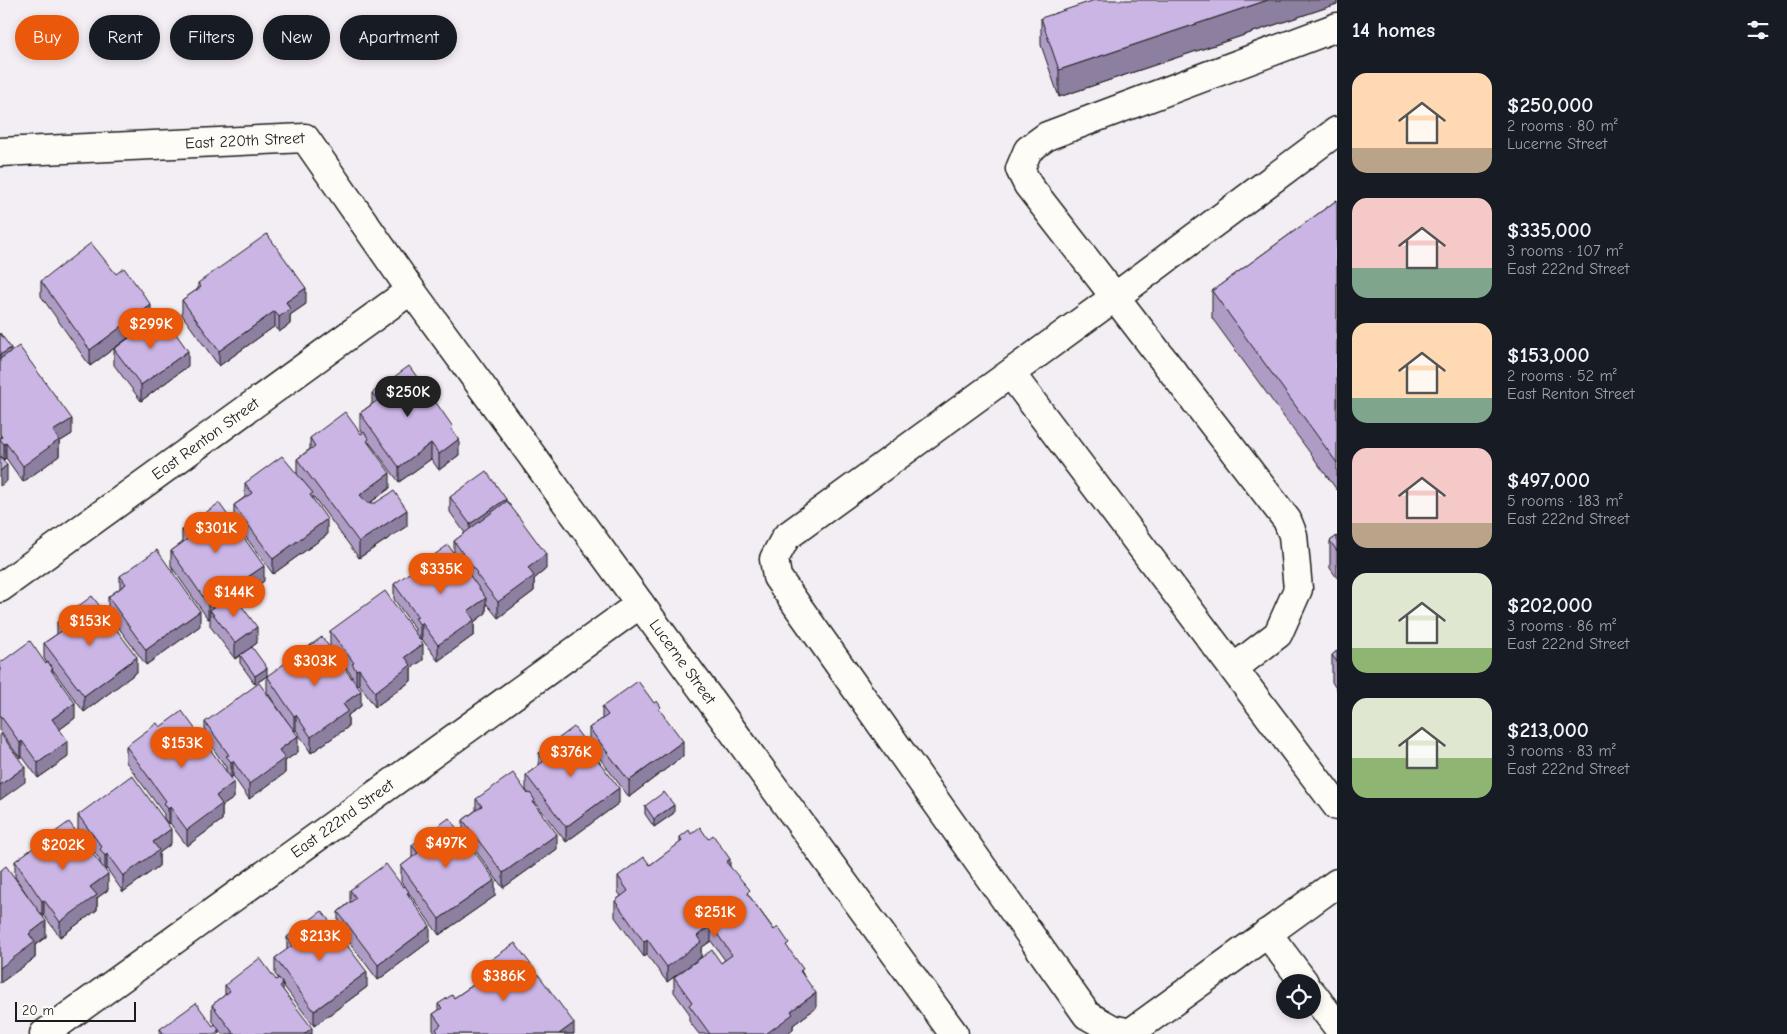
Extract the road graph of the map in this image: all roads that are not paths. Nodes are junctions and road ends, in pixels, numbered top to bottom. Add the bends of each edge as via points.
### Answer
1 (1337, 27) edge
2 (1337, 131) edge
3 (0, 152) edge
4 (411, 290) junction
5 (1115, 297) junction
6 (1011, 374) junction
7 (0, 588) edge
8 (640, 604) junction
9 (1234, 668) junction
10 (1337, 806) edge
11 (1337, 883) edge
12 (1267, 933) junction
13 (1298, 974) edge
14 (1321, 1005) edge
15 (1337, 1026) edge
16 (44, 1034) edge
17 (954, 1034) edge

1 - 5 street via 1047,136 1028,150 1020,169 1028,185
2 - 5 street
3 - 4 street, East 220th Street via 305,138
4 - 7 street, East Renton Street
4 - 8 street, Lucerne Street
5 - 6 street
5 - 9 street via 1287,520 1293,535 1298,589 1288,615 1278,634
6 - 9 street
6 - 12 street via 786,537 774,559 777,577 1088,1015 1112,1029 1130,1033
8 - 16 street, East 222nd Street
8 - 17 street, Lucerne Street
9 - 10 street
11 - 12 street
12 - 13 street
14 - 15 street

